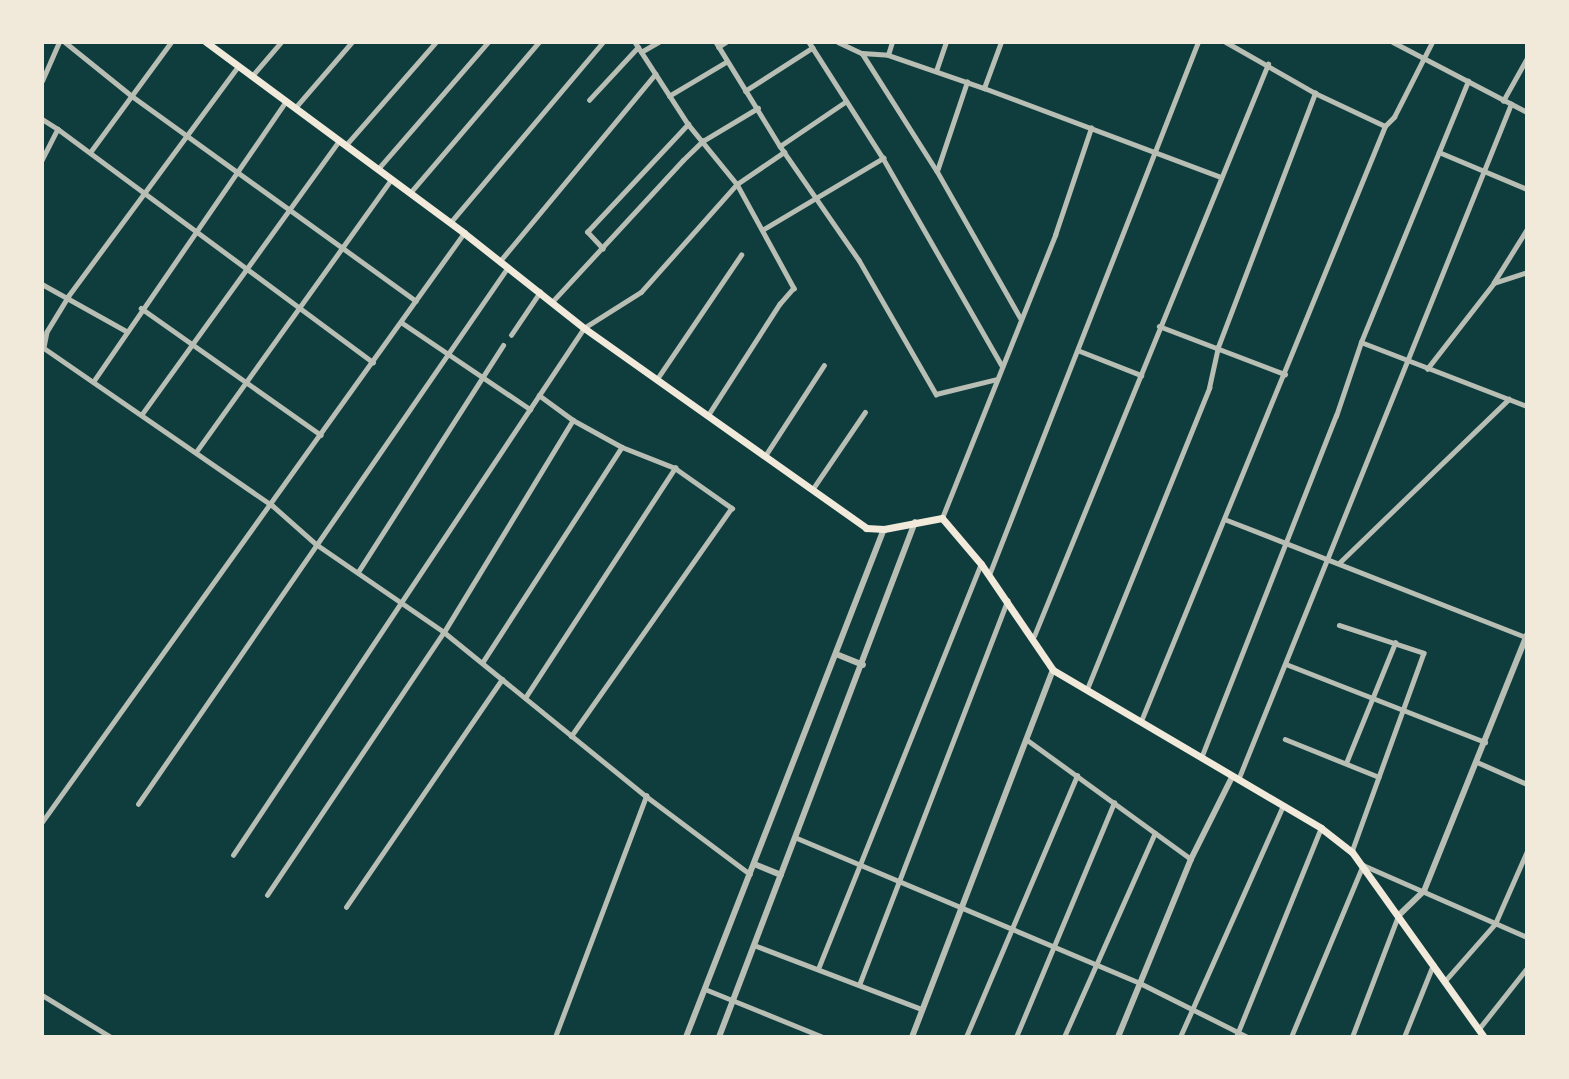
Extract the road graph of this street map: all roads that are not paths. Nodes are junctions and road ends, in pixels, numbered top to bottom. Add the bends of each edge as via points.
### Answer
1 (59, 42) edge
2 (65, 42) edge
3 (171, 42) edge
4 (281, 42) edge
5 (352, 42) edge
6 (488, 42) edge
7 (539, 42) edge
8 (603, 42) edge
9 (658, 42) edge
10 (726, 42) edge
11 (809, 42) edge
12 (838, 42) edge
13 (892, 42) edge
14 (946, 42) edge
15 (1001, 42) edge
16 (1198, 42) edge
17 (1226, 42) edge
18 (1393, 42) edge
19 (1432, 42) edge
20 (208, 43) edge
21 (434, 43) edge
22 (717, 45) edge
23 (638, 47) edge
24 (812, 48) junction
25 (862, 53) junction
26 (888, 54) junction
27 (1423, 58) junction
28 (1527, 58) edge
29 (726, 62) junction
30 (1268, 64) junction
31 (239, 66) junction
32 (936, 71) junction
33 (655, 75) junction
34 (252, 76) junction
35 (42, 81) edge
36 (1468, 81) junction
37 (967, 82) junction
38 (984, 88) junction
39 (745, 91) junction
40 (1315, 93) junction
41 (132, 96) junction
42 (669, 96) junction
43 (589, 100) dead end
44 (286, 101) junction
45 (1503, 101) junction
46 (845, 102) junction
47 (1510, 104) junction
48 (295, 108) junction
49 (758, 108) junction
50 (1527, 112) edge
51 (42, 119) edge
52 (688, 124) junction
53 (1385, 126) junction
54 (1092, 128) junction
55 (58, 129) junction
56 (186, 135) junction
57 (704, 141) junction
58 (343, 143) junction
59 (780, 146) junction
60 (91, 151) junction
61 (1153, 151) junction
62 (784, 152) junction
63 (1439, 152) junction
64 (883, 158) junction
65 (42, 161) edge
66 (378, 169) junction
67 (236, 170) junction
68 (1482, 170) junction
69 (937, 171) junction
70 (1221, 177) junction
71 (391, 180) junction
72 (737, 184) junction
73 (1527, 189) edge
74 (410, 193) junction
75 (143, 194) junction
76 (815, 197) junction
77 (289, 209) junction
78 (450, 223) junction
79 (764, 229) junction
80 (1527, 230) edge
81 (195, 231) junction
82 (464, 233) junction
83 (342, 248) junction
84 (603, 249) junction
85 (741, 255) dead end
86 (500, 261) junction
87 (508, 267) junction
88 (246, 270) junction
89 (1527, 272) edge
90 (1494, 283) junction
91 (42, 284) edge
92 (540, 292) junction
93 (69, 296) junction
94 (416, 301) junction
95 (552, 302) junction
96 (141, 308) junction
97 (299, 308) junction
98 (1021, 319) junction
99 (401, 322) junction
100 (1159, 326) junction
101 (584, 328) junction
102 (126, 332) junction
103 (511, 335) dead end
104 (1361, 342) junction
105 (503, 345) dead end
106 (193, 346) junction
107 (1218, 347) junction
108 (1080, 351) junction
109 (447, 356) junction
110 (1405, 360) junction
111 (373, 362) junction
112 (824, 365) dead end
113 (1002, 366) junction
114 (1427, 369) junction
115 (1285, 374) junction
116 (1141, 375) junction
117 (482, 378) junction
118 (657, 379) junction
119 (997, 379) junction
120 (93, 381) junction
121 (245, 384) junction
122 (540, 395) junction
123 (1509, 399) junction
124 (1527, 406) edge
125 (530, 409) junction
126 (865, 412) dead end
127 (142, 414) junction
128 (708, 416) junction
129 (573, 420) junction
130 (321, 435) junction
131 (622, 447) junction
132 (196, 452) junction
133 (765, 456) junction
134 (675, 468) junction
135 (812, 490) junction
136 (272, 504) junction
137 (942, 518) junction
138 (1227, 520) junction
139 (915, 522) junction
140 (885, 529) junction
141 (1284, 542) junction
142 (316, 543) junction
143 (1329, 559) junction
144 (1340, 563) junction
145 (981, 564) junction
146 (358, 572) junction
147 (989, 575) junction
148 (1008, 600) junction
149 (399, 602) junction
150 (1339, 625) dead end
151 (444, 632) junction
152 (1034, 636) junction
153 (1526, 636) edge
154 (1395, 643) junction
155 (836, 654) junction
156 (482, 663) junction
157 (1286, 664) junction
158 (863, 665) junction
159 (1053, 670) junction
160 (502, 679) junction
161 (1087, 688) junction
162 (525, 698) junction
163 (1372, 698) junction
164 (1404, 711) junction
165 (1142, 721) junction
166 (572, 736) junction
167 (1026, 739) junction
168 (1286, 739) dead end
169 (1485, 742) junction
170 (1200, 758) junction
171 (1477, 762) junction
172 (1346, 763) junction
173 (1077, 776) junction
174 (1379, 777) junction
175 (1235, 779) junction
176 (1527, 784) edge
177 (646, 796) junction
178 (1114, 803) junction
179 (138, 804) dead end
180 (1283, 806) junction
181 (42, 822) edge
182 (1321, 828) junction
183 (1155, 833) junction
184 (797, 838) junction
185 (1352, 852) junction
186 (1527, 852) edge
187 (232, 855) dead end
188 (1191, 859) junction
189 (754, 864) junction
190 (863, 864) junction
191 (1363, 865) junction
192 (750, 873) junction
193 (781, 875) junction
194 (902, 879) junction
195 (1424, 891) junction
196 (267, 894) dead end
197 (963, 905) junction
198 (346, 907) dead end
199 (1399, 915) junction
200 (1495, 924) junction
201 (1014, 930) junction
202 (1527, 937) edge
203 (754, 945) junction
204 (1054, 949) junction
205 (1433, 965) junction
206 (1095, 966) junction
207 (1527, 968) edge
208 (818, 969) junction
209 (1444, 982) junction
210 (1140, 983) junction
211 (858, 985) junction
212 (705, 989) junction
213 (42, 995) edge
214 (733, 1001) junction
215 (922, 1009) junction
216 (1191, 1010) junction
217 (1478, 1030) junction
218 (1237, 1035) edge
219 (111, 1037) edge
220 (555, 1037) edge
221 (686, 1037) edge
222 (719, 1037) edge
223 (823, 1037) edge
224 (912, 1037) edge
225 (966, 1037) edge
226 (1016, 1037) edge
227 (1064, 1037) edge
228 (1118, 1037) edge
229 (1180, 1037) edge
230 (1248, 1037) edge
231 (1291, 1037) edge
232 (1352, 1037) edge
233 (1404, 1037) edge
234 (1484, 1037) edge

1 - 35 street
2 - 41 street
3 - 41 street
4 - 34 street
5 - 48 street
6 - 66 street
7 - 74 street
8 - 78 street
9 - 23 street
10 - 22 street
11 - 24 street
12 - 25 street
13 - 26 street
14 - 32 street
15 - 38 street
16 - 61 street
17 - 30 street
18 - 27 street
19 - 27 street
20 - 31 main road
21 - 58 street
22 - 29 street
23 - 33 street
23 - 43 street
24 - 39 street
24 - 46 street
25 - 26 street
25 - 69 street
26 - 32 street
27 - 36 street
27 - 53 street via 1394,117
28 - 45 street
29 - 39 street
29 - 42 street
30 - 40 street
30 - 70 street
31 - 34 main road
31 - 56 street
32 - 37 street
33 - 42 street
33 - 86 street
34 - 44 main road
36 - 45 street
36 - 63 street
37 - 38 street
37 - 69 street
38 - 54 street
39 - 49 street
40 - 53 street
40 - 107 street
41 - 56 street
41 - 60 street
42 - 52 street
44 - 48 main road
44 - 67 street
45 - 47 street
46 - 59 street
46 - 64 street
47 - 50 street
47 - 68 street
48 - 58 main road
49 - 57 street
49 - 59 street
51 - 55 street
52 - 57 street
52 - 84 street via 587,232
53 - 115 street
54 - 61 street
54 - 98 street
55 - 60 street
55 - 65 street
56 - 67 street
56 - 75 street
57 - 72 street
57 - 84 street
58 - 66 main road
58 - 77 street
59 - 62 street
60 - 75 street
61 - 70 street
61 - 108 street
62 - 72 street
62 - 76 street
63 - 68 street
63 - 104 street
64 - 76 street
64 - 113 street
66 - 71 main road
67 - 77 street
67 - 81 street
68 - 73 street
68 - 110 street
69 - 98 street
70 - 100 street
71 - 74 main road
71 - 83 street
72 - 79 street
72 - 101 street via 641,292
74 - 78 main road
75 - 81 street
75 - 93 street
76 - 79 street
76 - 119 street via 859,260 936,394
77 - 83 street
77 - 88 street
78 - 82 main road
79 - 128 street via 795,288 780,303
80 - 90 street
81 - 88 street
81 - 96 street
82 - 86 main road
82 - 94 street
83 - 94 street
83 - 97 street
84 - 95 street
85 - 118 street
86 - 87 main road
87 - 92 main road
87 - 109 street
88 - 97 street
88 - 106 street
89 - 90 street
90 - 114 street
91 - 93 street
92 - 95 main road
92 - 103 street
93 - 102 street
93 - 120 street via 47,332 44,348
94 - 99 street
95 - 101 main road
96 - 102 street
96 - 106 street
97 - 111 street
97 - 121 street
98 - 113 street
99 - 109 street
99 - 111 street
100 - 107 street
100 - 116 street
101 - 118 main road
101 - 122 street
102 - 120 street
104 - 110 street
104 - 141 street via 1336,416
105 - 117 street
106 - 121 street
106 - 127 street
107 - 115 street
107 - 161 street via 1209,388
108 - 116 street
108 - 147 street
109 - 117 street
109 - 142 street
110 - 114 street
110 - 143 street
111 - 130 street
112 - 133 street
113 - 119 street
114 - 123 street
115 - 138 street
116 - 152 street
117 - 125 street
117 - 146 street
118 - 128 main road
119 - 137 street
120 - 127 street
121 - 130 street
121 - 132 street
122 - 125 street
122 - 129 street
123 - 124 street
123 - 144 street
125 - 149 street
126 - 135 street
127 - 132 street
128 - 133 main road
129 - 131 street
129 - 151 street
130 - 136 street
131 - 134 street
131 - 156 street
132 - 136 street
133 - 135 main road
134 - 162 street
134 - 166 street via 732,508
135 - 140 main road via 866,528
136 - 142 street
136 - 181 street
137 - 139 main road
137 - 145 main road
138 - 141 street
138 - 165 street
139 - 140 main road
139 - 158 street
140 - 155 street
141 - 143 street
141 - 170 street
142 - 146 street
142 - 179 street
143 - 144 street
143 - 157 street
144 - 153 street
145 - 147 main road
145 - 190 street
146 - 149 street
147 - 148 main road
148 - 152 main road
148 - 194 street
149 - 151 street
149 - 187 street
150 - 154 street
151 - 156 street
151 - 196 street
152 - 159 main road
153 - 169 street
154 - 163 street
154 - 164 street via 1424,653
155 - 158 street
155 - 189 street
156 - 160 street
157 - 163 street
157 - 175 street
158 - 184 street
159 - 161 main road
159 - 167 street
160 - 162 street
160 - 198 street
161 - 165 main road
162 - 166 street
163 - 164 street
163 - 172 street
164 - 169 street
164 - 174 street
165 - 170 main road
166 - 177 street
167 - 173 street
167 - 197 street
168 - 172 street
169 - 171 street
170 - 175 main road
171 - 176 street
171 - 195 street
172 - 174 street
173 - 178 street
173 - 201 street
174 - 185 street
175 - 180 main road
175 - 188 street
177 - 192 street
177 - 220 street
178 - 183 street
178 - 204 street
180 - 182 main road
180 - 216 street
182 - 185 main road
182 - 218 street
183 - 188 street
183 - 206 street
184 - 190 street
184 - 193 street
185 - 191 main road
186 - 200 street
188 - 210 street
189 - 192 street
189 - 193 street
190 - 194 street
190 - 208 street
191 - 195 street
191 - 199 main road
191 - 231 street
192 - 212 street
193 - 203 street
194 - 197 street
194 - 211 street
195 - 199 street
195 - 200 street
197 - 201 street
197 - 215 street
199 - 205 main road
199 - 232 street
200 - 202 street
200 - 209 street
201 - 204 street
201 - 225 street
203 - 208 street
203 - 214 street
204 - 206 street
204 - 226 street
205 - 209 main road
205 - 233 street
206 - 210 street
206 - 227 street
207 - 217 street
208 - 211 street
209 - 217 main road
210 - 216 street
210 - 228 street
211 - 215 street
212 - 214 street
212 - 221 street
213 - 219 street
214 - 222 street
214 - 223 street
215 - 224 street
216 - 218 street
216 - 229 street
217 - 234 main road
218 - 230 street

